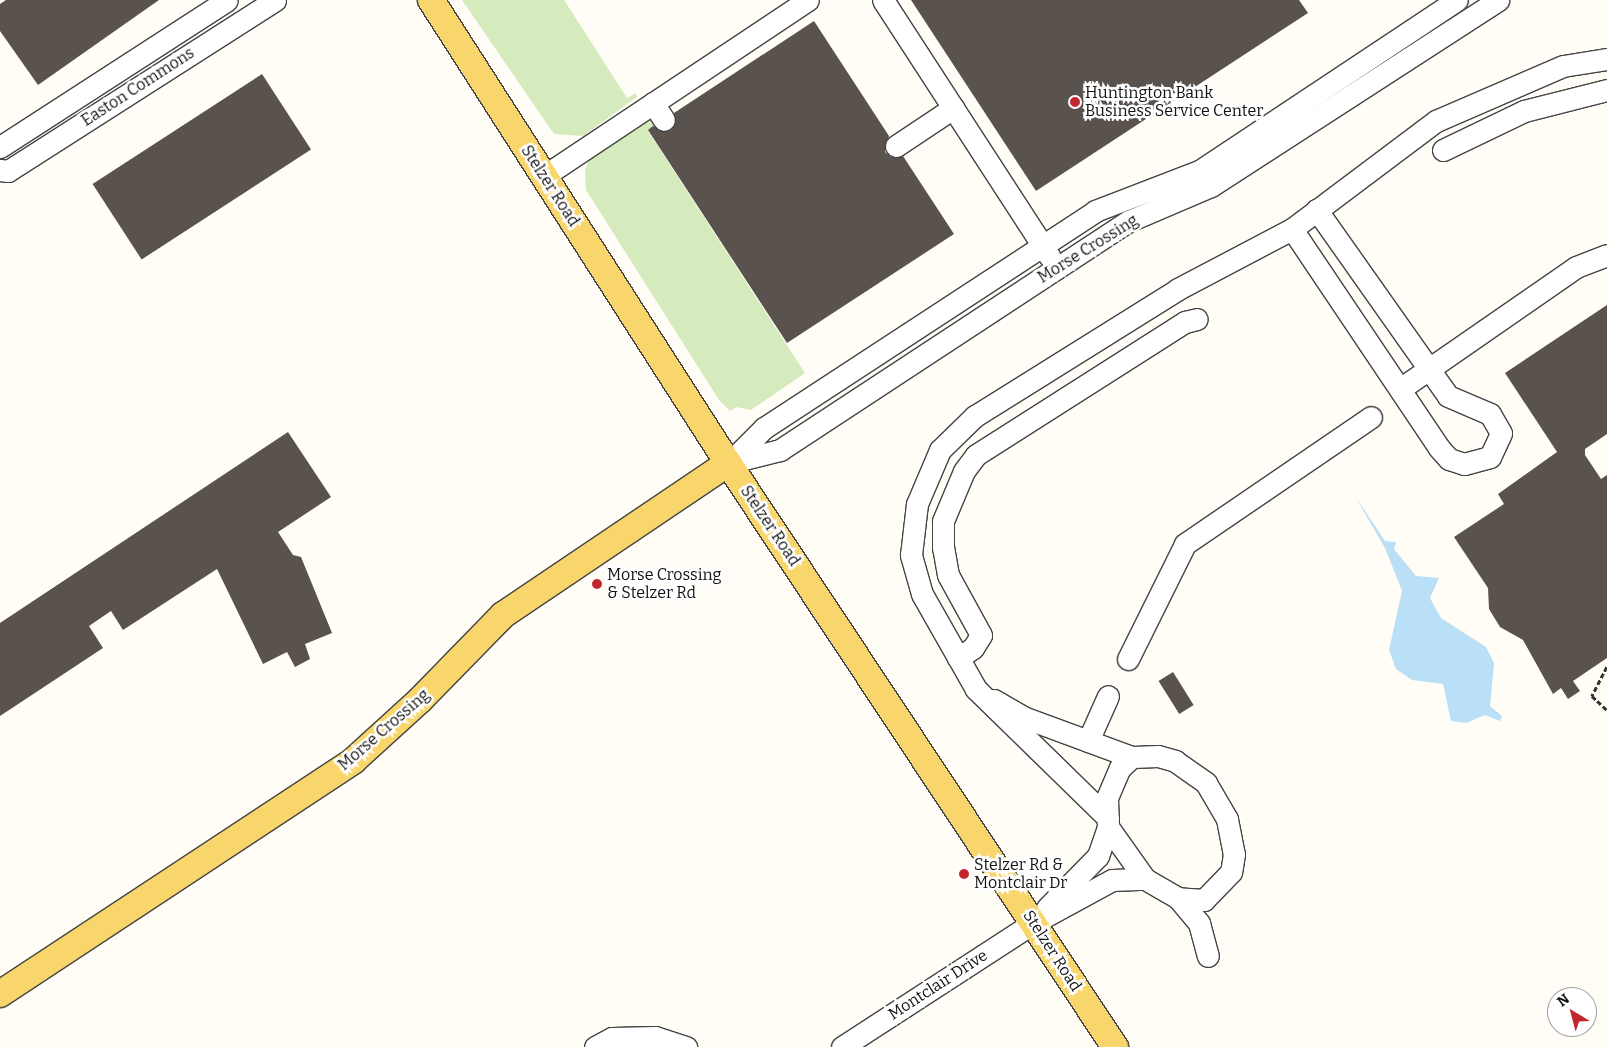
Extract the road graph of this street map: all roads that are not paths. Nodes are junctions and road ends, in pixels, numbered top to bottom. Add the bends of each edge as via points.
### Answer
1 (227, 0) edge
2 (274, 0) edge
3 (432, 0) edge
4 (808, 0) edge
5 (883, 0) edge
6 (1457, 0) edge
7 (1498, 0) edge
8 (1607, 59) edge
9 (1563, 66) junction
10 (1607, 90) edge
11 (1567, 97) junction
12 (953, 108) junction
13 (896, 146) dead end
14 (0, 147) edge
15 (1442, 150) dead end
16 (0, 170) edge
17 (544, 176) junction
18 (1318, 210) junction
19 (1292, 228) junction
20 (1042, 246) junction
21 (1607, 255) edge
22 (1057, 268) junction
23 (1197, 319) dead end
24 (1054, 366) junction
25 (1427, 370) junction
26 (1400, 389) junction
27 (1070, 394) junction
28 (1371, 417) dead end
29 (728, 463) junction
30 (958, 658) junction
31 (1128, 659) dead end
32 (976, 689) junction
33 (1108, 696) dead end
34 (1088, 740) junction
35 (1132, 757) junction
36 (1108, 822) junction
37 (1145, 879) junction
38 (1178, 898) junction
39 (1033, 923) junction
40 (1208, 956) dead end
41 (0, 994) edge
42 (595, 1047) edge
43 (686, 1047) edge
44 (842, 1047) edge
45 (1115, 1047) edge

1 - 14 street, Easton Commons
2 - 16 street, Easton Commons via 8,171
3 - 17 main road, Stelzer Road
4 - 17 street via 659,111
5 - 12 street
6 - 20 street, Morse Crossing via 1201,170 1095,211
7 - 22 street, Morse Crossing via 1210,186 1129,221
8 - 9 street
9 - 11 street
9 - 18 street via 1436,121
10 - 11 street
11 - 15 street via 1519,113
12 - 13 street
12 - 20 street
17 - 29 main road, Stelzer Road
18 - 19 street
18 - 25 street
19 - 24 street via 1178,289
19 - 26 street
20 - 22 street
20 - 29 street, Morse Crossing via 764,428
21 - 25 street via 1576,267
22 - 29 street, Morse Crossing via 780,450
23 - 27 street via 1185,322
24 - 27 street
24 - 30 street via 975,416 940,450 917,504 911,555 922,594
25 - 26 street
25 - 26 street via 1448,396 1490,414 1500,433 1490,457 1464,464 1449,459
27 - 30 street via 976,455 950,495 943,521 948,575 981,635 973,648
28 - 31 street via 1185,544
29 - 39 main road, Stelzer Road
29 - 41 main road, Morse Crossing via 503,615 420,700 353,761
30 - 32 street
32 - 34 street via 1023,717
32 - 36 street
33 - 34 street
34 - 35 street
35 - 36 street via 1114,779 1107,798
35 - 38 street via 1158,756 1188,770 1220,801 1228,819 1234,854 1223,885 1204,900
36 - 37 street
36 - 39 street via 1098,856
37 - 38 street
37 - 39 street via 1112,880
38 - 40 street via 1199,923
39 - 44 street, Montclair Drive
39 - 45 main road, Stelzer Road
42 - 43 street via 612,1038 655,1037

